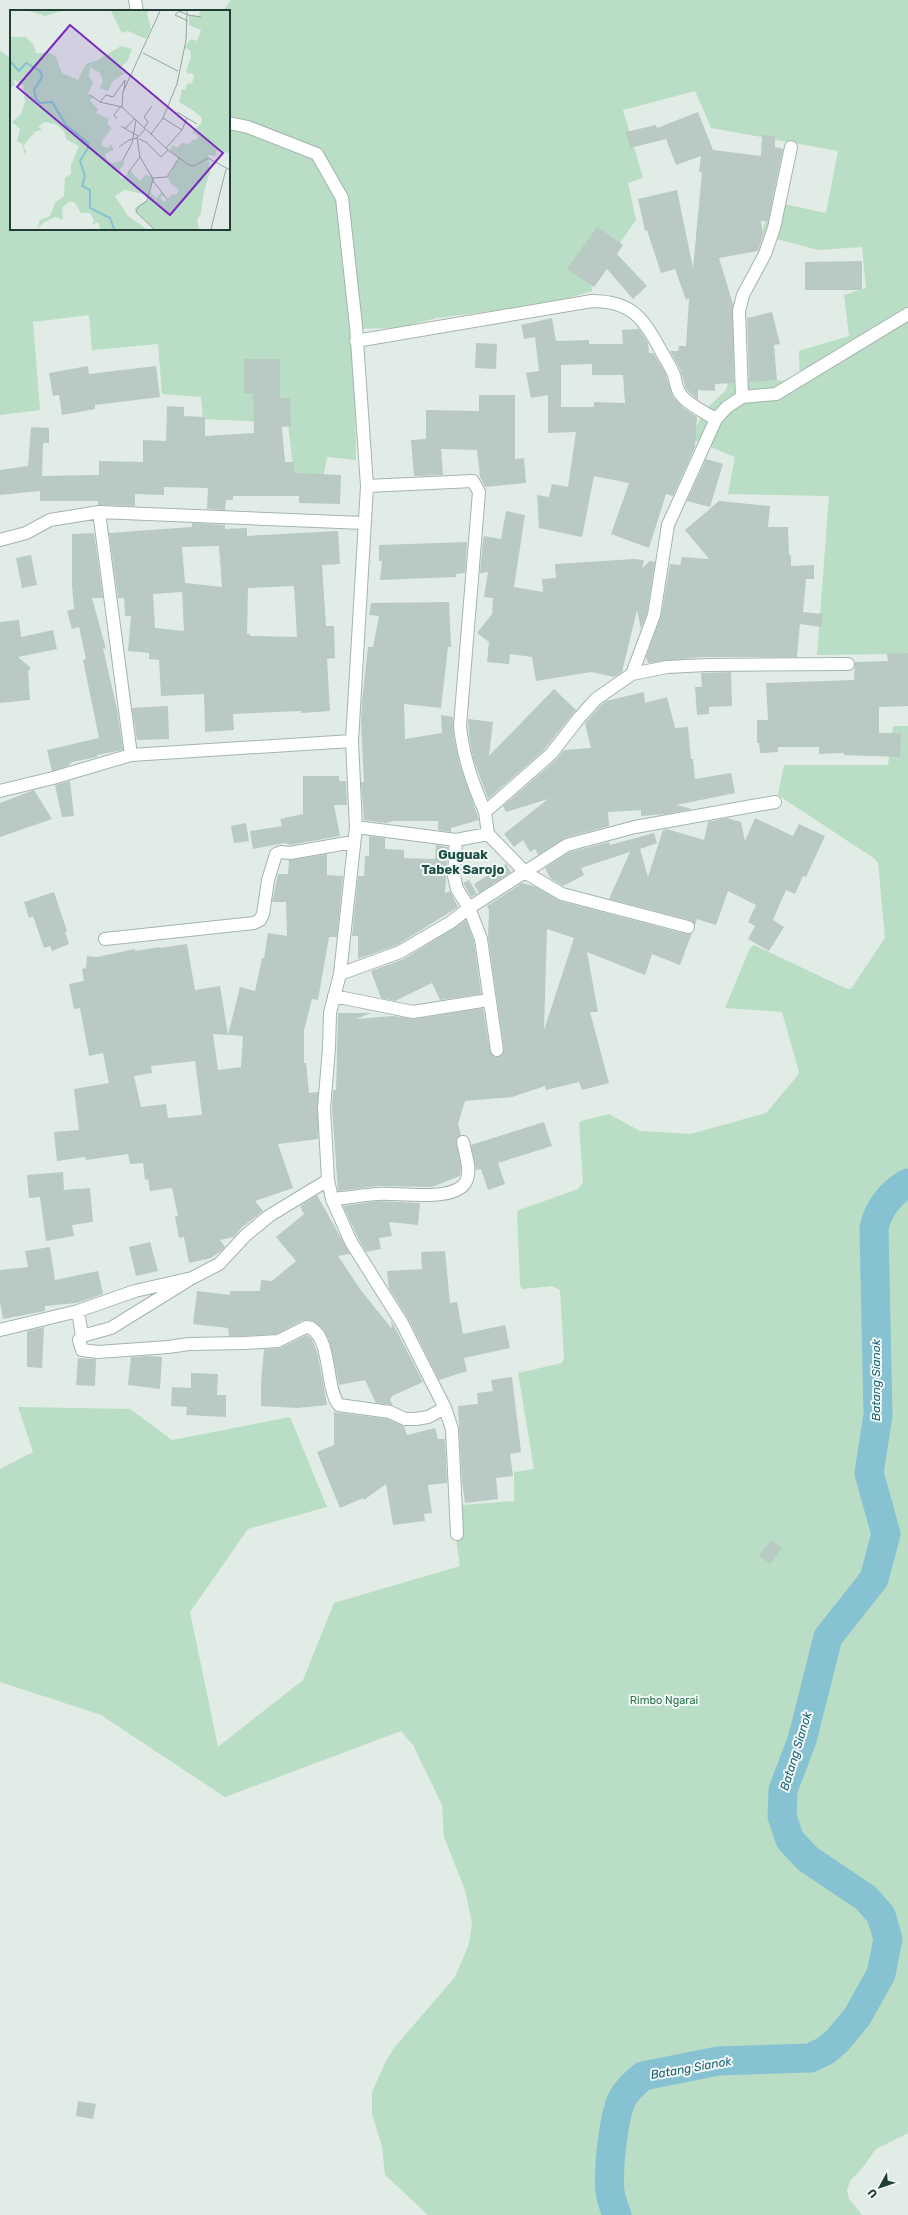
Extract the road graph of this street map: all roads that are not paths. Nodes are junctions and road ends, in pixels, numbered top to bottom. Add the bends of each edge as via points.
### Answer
1 (135, 0) edge
2 (137, 10) edge
3 (230, 123) edge
4 (791, 147) dead end
5 (908, 314) edge
6 (356, 341) junction
7 (742, 397) junction
8 (716, 419) junction
9 (367, 486) junction
10 (99, 512) junction
11 (364, 523) junction
12 (0, 540) edge
13 (848, 664) dead end
14 (632, 674) junction
15 (352, 741) junction
16 (131, 755) junction
17 (0, 792) edge
18 (775, 802) dead end
19 (485, 812) junction
20 (356, 827) junction
21 (488, 834) junction
22 (456, 840) junction
23 (353, 842) junction
24 (526, 873) junction
25 (470, 908) junction
26 (688, 927) dead end
27 (105, 939) dead end
28 (340, 974) junction
29 (334, 996) junction
30 (490, 1001) junction
31 (497, 1050) dead end
32 (463, 1142) dead end
33 (328, 1180) junction
34 (332, 1199) junction
35 (192, 1278) junction
36 (78, 1311) junction
37 (0, 1330) edge
38 (82, 1336) junction
39 (445, 1408) junction
40 (457, 1534) dead end

1 - 2 street
3 - 6 street via 248,127 317,154 342,198
4 - 7 street via 774,228 765,254 743,295 739,311
5 - 7 street via 776,394
6 - 8 street via 592,301 608,301 624,306 638,315 649,328 674,375 680,394 685,400
6 - 9 street
7 - 8 street via 727,407
8 - 14 street via 668,526 654,615
9 - 11 street
9 - 19 street via 472,481 480,492 460,726 462,750
10 - 11 street
10 - 12 street via 50,520 26,533
10 - 16 street
11 - 15 street
13 - 14 street via 707,665 667,667
14 - 19 street via 596,699 578,718 552,754
15 - 16 street
15 - 20 street
16 - 17 street
18 - 24 street via 635,827 568,845
19 - 21 street
20 - 22 street
20 - 23 street
21 - 22 street
21 - 24 street
22 - 25 street via 454,876 457,889
23 - 27 street via 290,854 276,854 268,880 263,914 260,920 254,923
23 - 28 street
24 - 25 street
24 - 26 street via 562,894
25 - 28 street via 400,952
25 - 30 street via 481,939
28 - 29 street
29 - 30 street via 413,1012
29 - 33 street via 330,1013 330,1048 324,1108
30 - 31 street
32 - 34 street via 468,1178 455,1190 425,1197 380,1194
33 - 34 street
33 - 35 street via 269,1216 246,1234 219,1264
34 - 39 street via 351,1242 402,1322
35 - 36 street via 135,1291
35 - 38 street via 111,1328
36 - 37 street
36 - 38 street
38 - 39 street via 79,1340 82,1350 98,1352 189,1344 278,1341 306,1327 311,1328 320,1337 333,1388 333,1398 339,1405 390,1412 405,1419 428,1417
39 - 40 street via 452,1429

